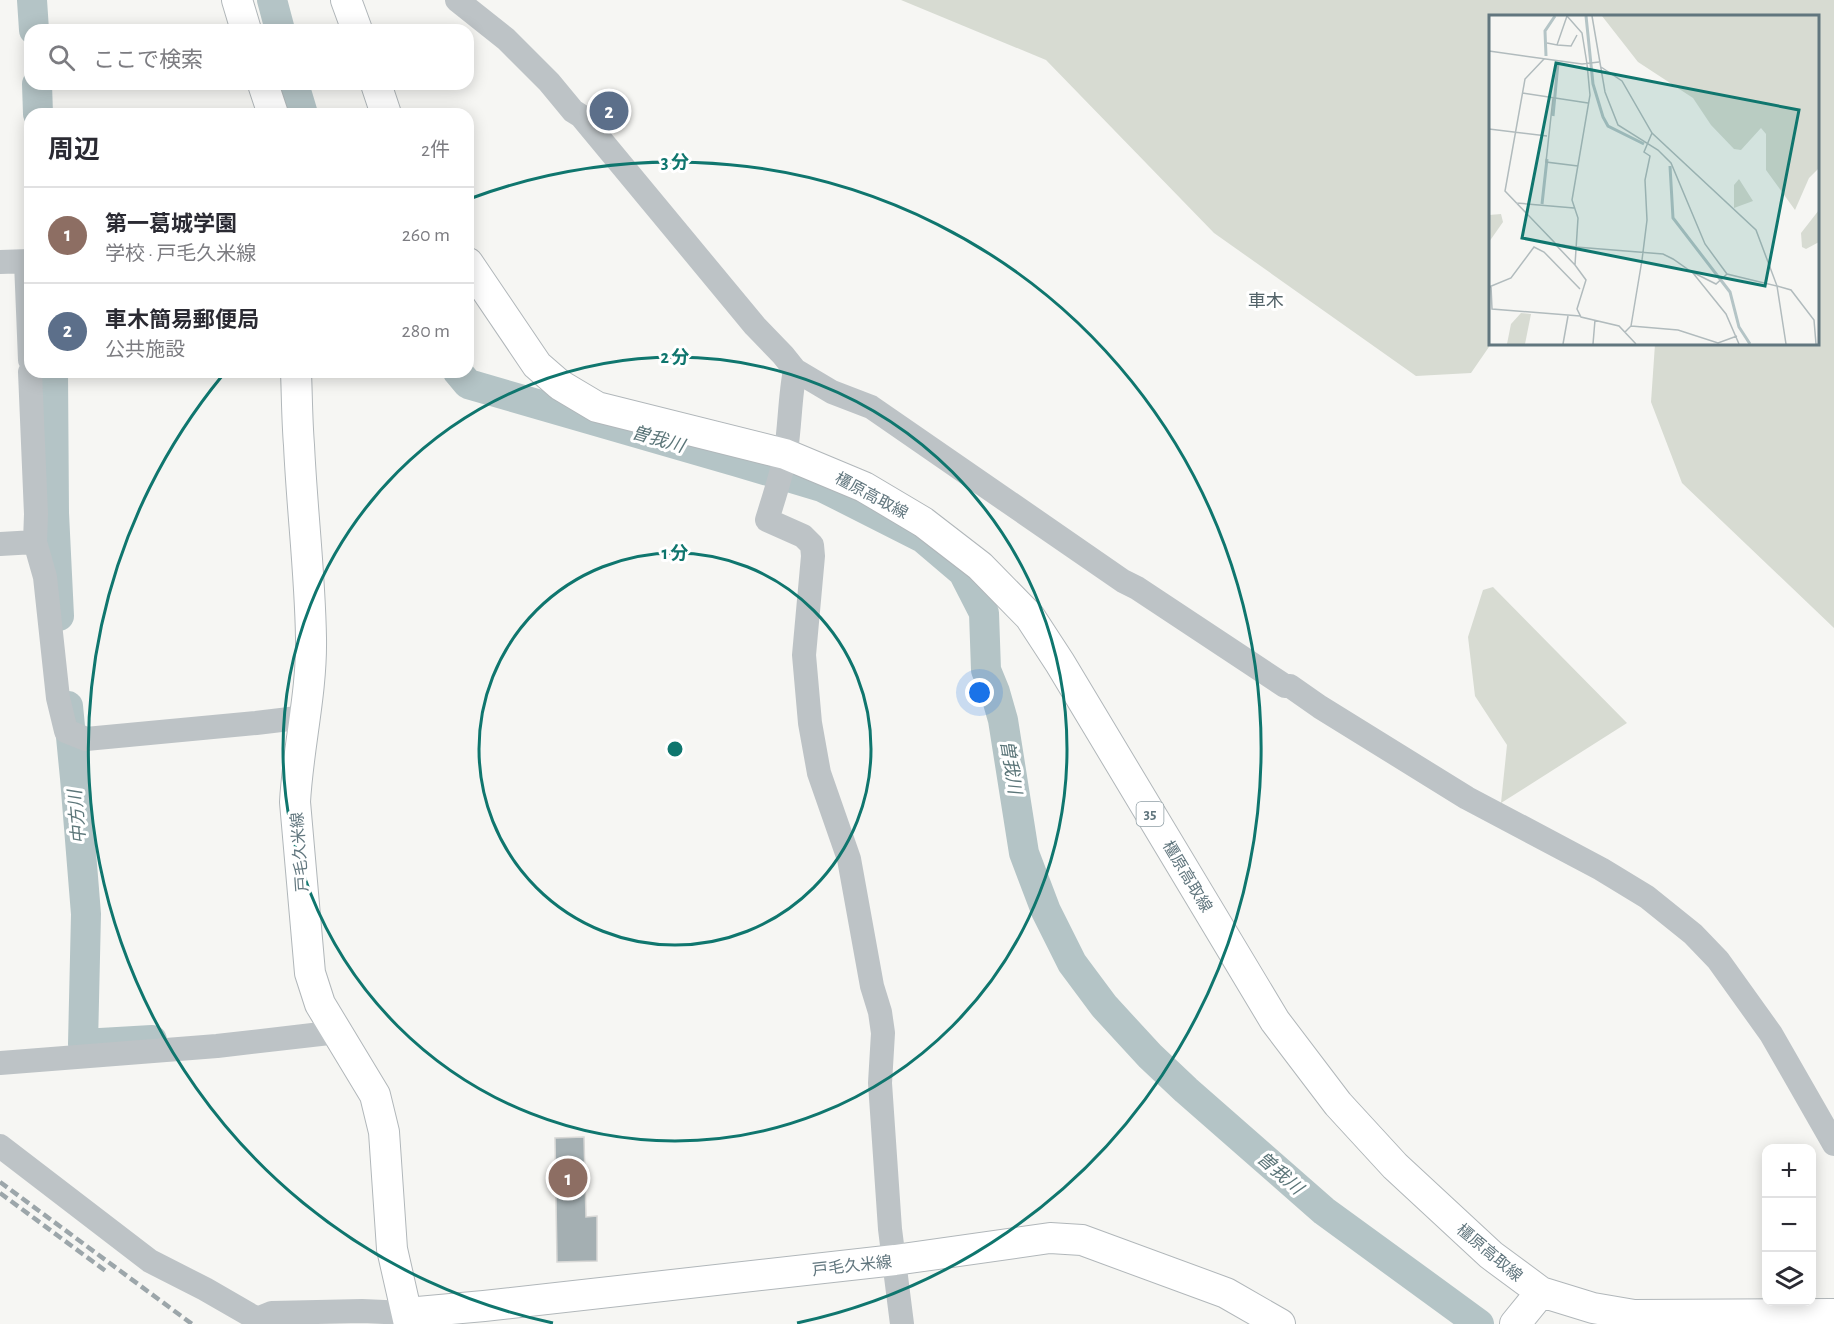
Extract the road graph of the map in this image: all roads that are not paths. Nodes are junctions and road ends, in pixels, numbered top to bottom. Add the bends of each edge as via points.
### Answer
1 (237, 0) edge
2 (346, 0) edge
3 (457, 0) edge
4 (244, 24) edge
5 (355, 24) edge
6 (265, 90) edge
7 (378, 90) edge
8 (271, 108) edge
9 (384, 108) edge
10 (24, 261) edge
11 (0, 262) edge
12 (474, 272) edge
13 (795, 370) junction
14 (30, 378) edge
15 (296, 378) edge
16 (785, 453) junction
17 (35, 542) junction
18 (0, 544) edge
19 (306, 717) junction
20 (338, 1032) junction
21 (0, 1063) edge
22 (1834, 1143) edge
23 (0, 1146) edge
24 (895, 1260) junction
25 (1528, 1308) edge
26 (1834, 1314) edge
27 (408, 1319) edge
28 (260, 1322) edge
29 (902, 1324) edge
30 (1280, 1324) edge

1 - 4 main road
2 - 5 main road
3 - 13 street via 506,39 549,82
6 - 8 main road
7 - 9 main road
10 - 11 street
12 - 16 main road, 橿原高取線 / 35 via 537,365 560,385 597,407
13 - 16 street
13 - 22 street via 832,392 871,406 1123,582 1285,686 1467,798 1647,897 1718,960 1772,1034
14 - 17 street
15 - 19 main road, 戸毛久米線 via 311,640
16 - 24 street via 767,520 803,536 812,545 804,655 810,723 819,773 849,859 880,1012 883,1033 879,1083
16 - 25 main road, 橿原高取線 / 35 via 864,487 923,522 980,566 1030,618 1275,1021 1331,1095 1395,1166 1491,1256
17 - 18 street
17 - 19 street via 45,577 58,698 66,730 86,739
19 - 20 main road, 戸毛久米線 via 295,802 304,919 310,973 320,1004
20 - 21 street
20 - 27 main road, 戸毛久米線 via 375,1095 384,1132 392,1249
23 - 28 street via 150,1261
24 - 27 main road, 戸毛久米線 via 484,1306
24 - 29 street
24 - 30 main road, 戸毛久米線 via 1050,1238 1082,1240 1226,1293
25 - 26 main road, 橿原高取線 / 35 via 1593,1308 1634,1315
27 - 28 street via 362,1311 272,1313

